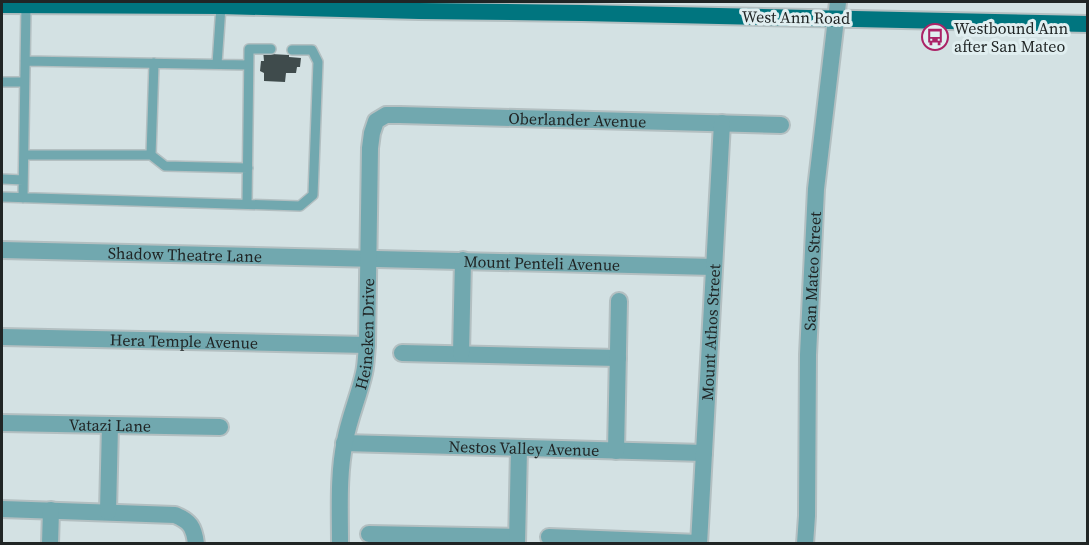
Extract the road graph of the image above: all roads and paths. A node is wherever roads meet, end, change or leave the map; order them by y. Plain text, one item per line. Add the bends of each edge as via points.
1 (390, 2) edge
2 (2, 4) edge
3 (222, 4) edge
4 (26, 5) junction
5 (837, 10) edge
6 (419, 12) junction
7 (1088, 24) edge
8 (271, 49) dead end
9 (292, 50) dead end
10 (25, 61) junction
11 (154, 63) junction
12 (217, 64) junction
13 (248, 64) junction
14 (2, 82) edge
15 (24, 82) junction
16 (376, 121) joint
17 (722, 123) junction
18 (781, 125) dead end
19 (24, 155) junction
20 (151, 155) junction
21 (248, 168) junction
22 (2, 179) edge
23 (23, 180) junction
24 (2, 197) edge
25 (23, 198) junction
26 (247, 204) junction
27 (2, 250) edge
28 (368, 259) junction
29 (463, 260) junction
30 (714, 267) junction
31 (619, 301) dead end
32 (2, 337) edge
33 (367, 345) junction
34 (402, 353) dead end
35 (461, 354) junction
36 (618, 358) junction
37 (2, 423) edge
38 (110, 425) junction
39 (220, 427) dead end
40 (344, 443) junction
41 (519, 448) junction
42 (616, 451) junction
43 (704, 453) junction
44 (2, 509) edge
45 (51, 510) junction
46 (108, 512) junction
47 (369, 534) dead end
48 (549, 537) dead end
49 (429, 539) edge
50 (517, 540) edge
51 (605, 541) edge
52 (50, 543) edge
53 (196, 543) edge
54 (340, 543) edge
55 (699, 543) edge
56 (805, 543) edge

1 - 6 main road
2 - 4 main road, West Ann Road
3 - 4 main road, West Ann Road
3 - 6 main road, West Ann Road
3 - 12 lane
4 - 10 lane
5 - 6 main road, West Ann Road
5 - 7 main road, West Ann Road
5 - 56 street, San Mateo Street via 816,189
8 - 13 lane via 249,48
9 - 26 lane via 312,50 318,62 313,195 300,206
10 - 11 lane
10 - 15 lane
11 - 12 lane
11 - 20 lane
12 - 13 lane
13 - 21 lane
14 - 15 lane
15 - 19 lane
16 - 17 street, Oberlander Avenue via 400,115
16 - 28 street, Heineken Drive via 370,148
17 - 18 street, Oberlander Avenue
17 - 30 street, Mount Athos Street
19 - 20 lane
19 - 23 lane
20 - 21 lane via 165,166
21 - 26 lane
22 - 23 lane
23 - 25 lane
24 - 25 lane
25 - 26 lane
27 - 28 street, Shadow Theatre Lane
28 - 29 street, Mount Penteli Avenue
28 - 33 street, Heineken Drive
29 - 30 street, Mount Penteli Avenue
29 - 35 street
30 - 43 street, Mount Athos Street
31 - 36 street
32 - 33 street, Hera Temple Avenue
33 - 40 street, Heineken Drive via 365,370
34 - 35 street
35 - 36 street
36 - 42 street
37 - 38 street, Vatazi Lane
38 - 39 street, Vatazi Lane
38 - 46 street
40 - 41 street, Nestos Valley Avenue
40 - 54 street, Heineken Drive
41 - 42 street, Nestos Valley Avenue
41 - 50 street
42 - 43 street, Nestos Valley Avenue
43 - 55 street, Mount Athos Street
44 - 45 street
45 - 46 street
45 - 52 street
46 - 53 street via 175,515 192,525
47 - 49 street
48 - 51 street
49 - 50 street
51 - 55 street

